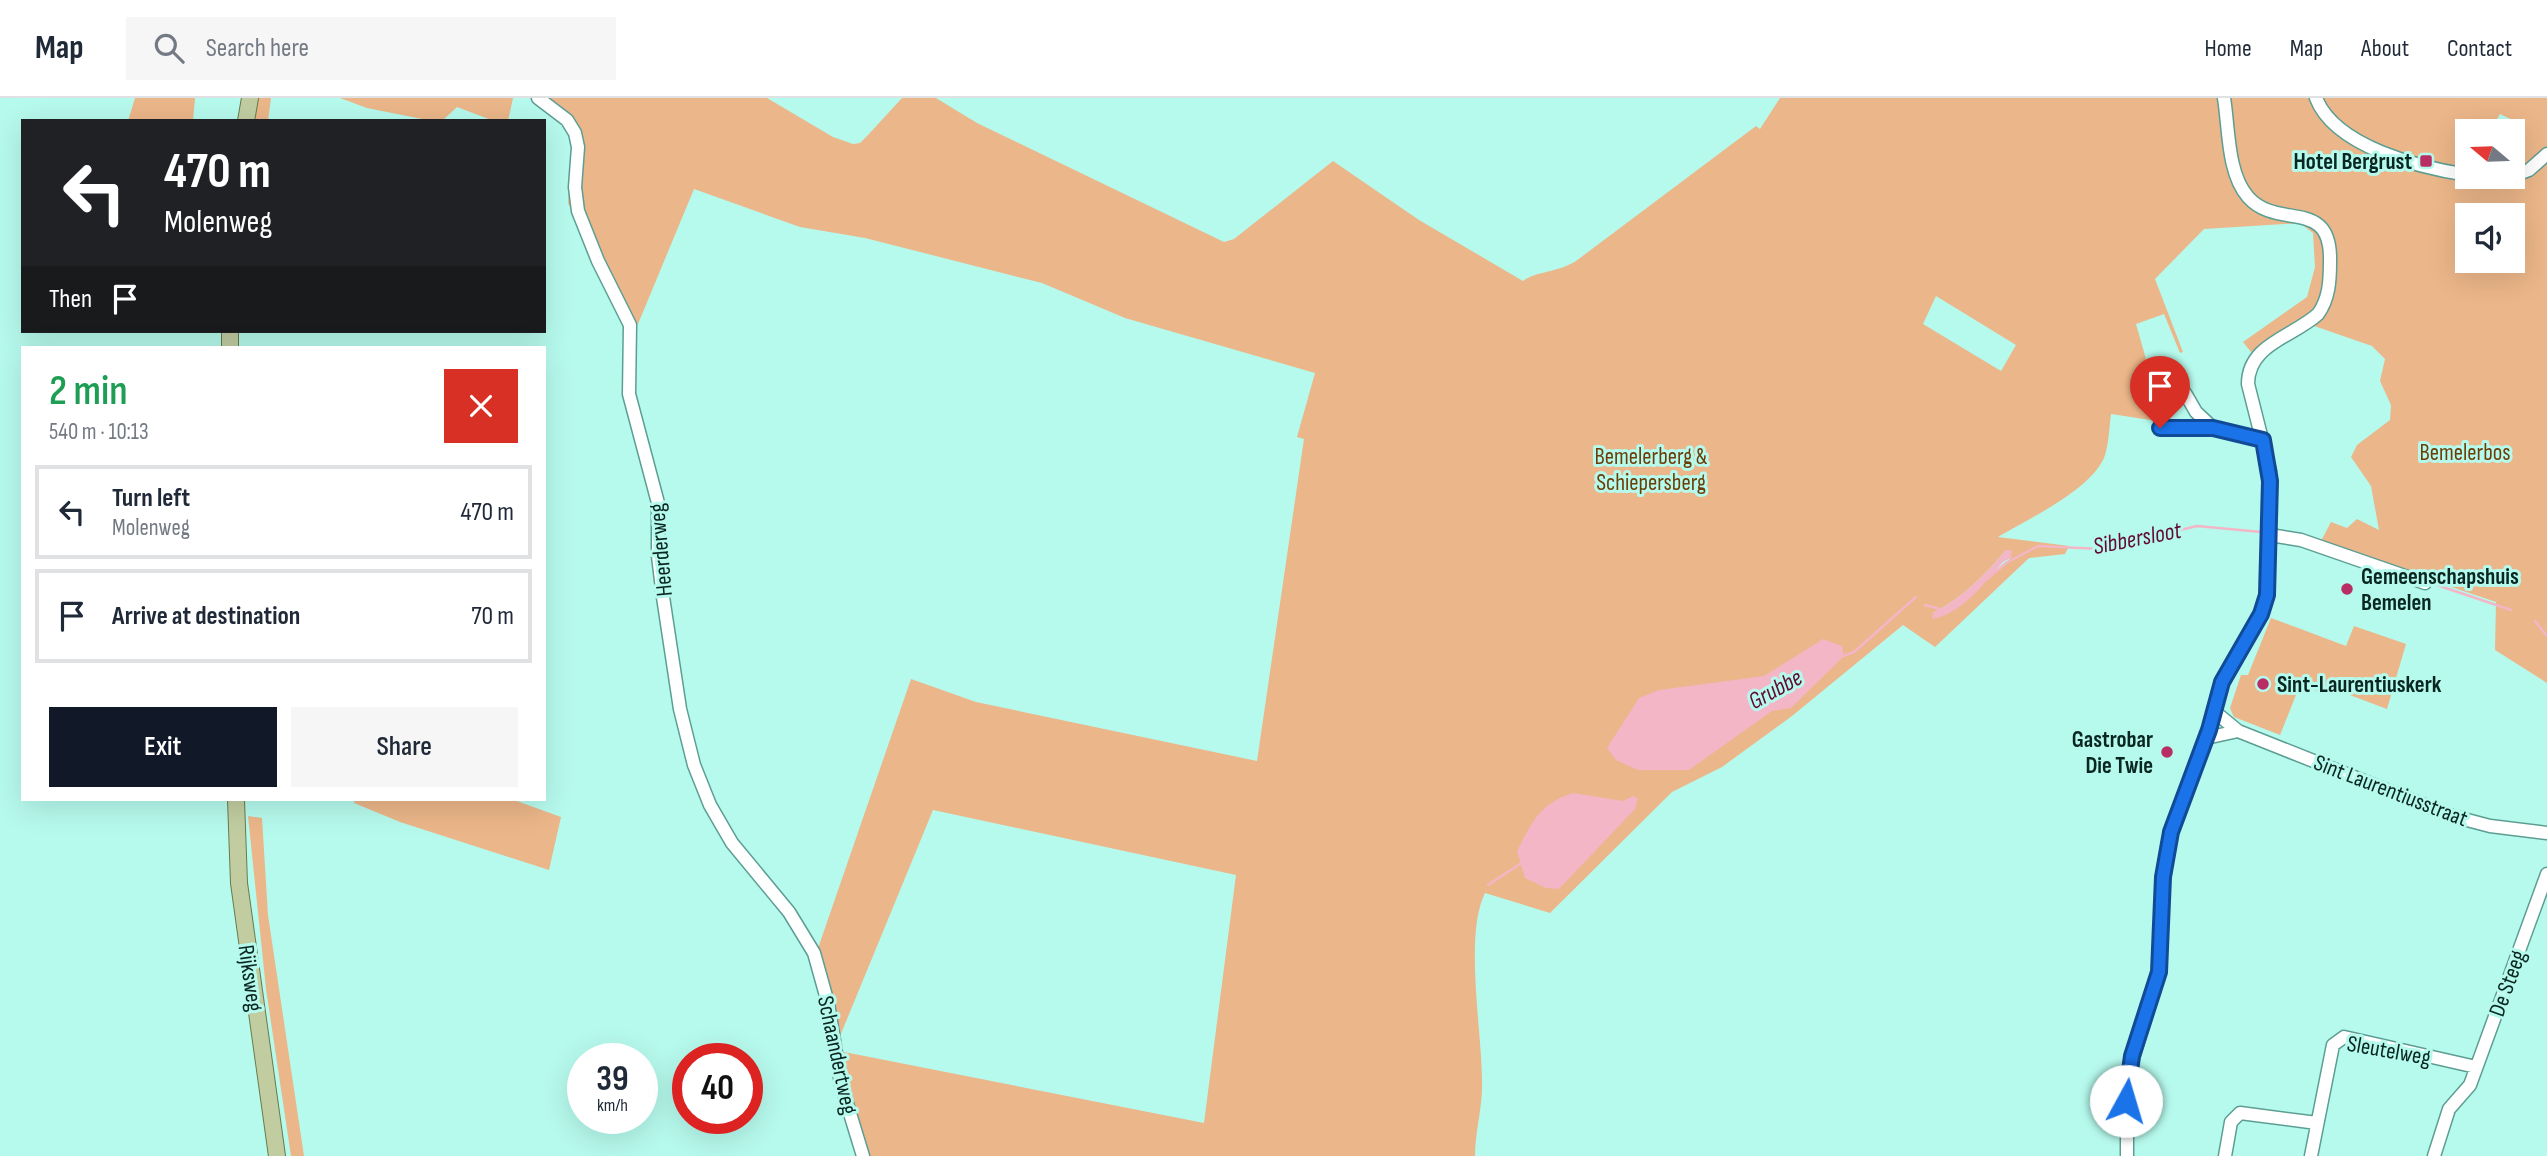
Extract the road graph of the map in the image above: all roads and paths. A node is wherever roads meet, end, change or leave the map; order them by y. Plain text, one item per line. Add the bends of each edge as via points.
1 (250, 98) edge
2 (538, 98) edge
3 (2224, 98) edge
4 (2316, 98) edge
5 (246, 119) edge
6 (2547, 154) edge
7 (2525, 171) edge
8 (2455, 172) edge
9 (2185, 393) dead end
10 (2160, 428) dead end
11 (2213, 428) junction
12 (2263, 440) junction
13 (2270, 535) junction
14 (2425, 583) dead end
15 (2215, 712) junction
16 (2238, 731) junction
17 (2206, 738) junction
18 (236, 801) edge
19 (2547, 833) edge
20 (2547, 874) edge
21 (814, 953) joint
22 (2476, 1067) junction
23 (2317, 1123) junction
24 (277, 1156) edge
25 (863, 1156) edge
26 (2127, 1156) edge
27 (2225, 1156) edge
28 (2311, 1156) edge
29 (2434, 1156) edge

1 - 5 main road
2 - 21 street, Heerderweg via 567,120 575,133 578,211 601,269 629,321 629,394 658,503 658,556 665,608 680,709 694,765 732,843 789,912
3 - 12 street via 2235,168 2245,192 2266,210 2318,223 2330,251 2324,305 2314,318 2261,351 2249,373
4 - 8 street via 2332,122 2351,137 2412,163
6 - 7 street
9 - 11 street
10 - 11 street
11 - 12 street
12 - 13 street via 2270,471
13 - 14 street via 2301,540
13 - 15 street via 2264,604 2222,682
15 - 16 street, Sint Laurentiusstraat
15 - 17 street
16 - 17 street
16 - 19 street, Sint Laurentiusstraat via 2452,816
17 - 26 street via 2166,850 2159,972 2127,1078
18 - 24 main road, Rijksweg via 239,883
20 - 22 street, De Steeg
21 - 25 street, Schaandertweg via 828,1003 841,1084
22 - 23 street, Sleutelweg via 2338,1039
22 - 29 street, De Steeg via 2467,1091 2449,1109
23 - 27 street via 2240,1113 2231,1122
23 - 28 street, Sleutelweg

